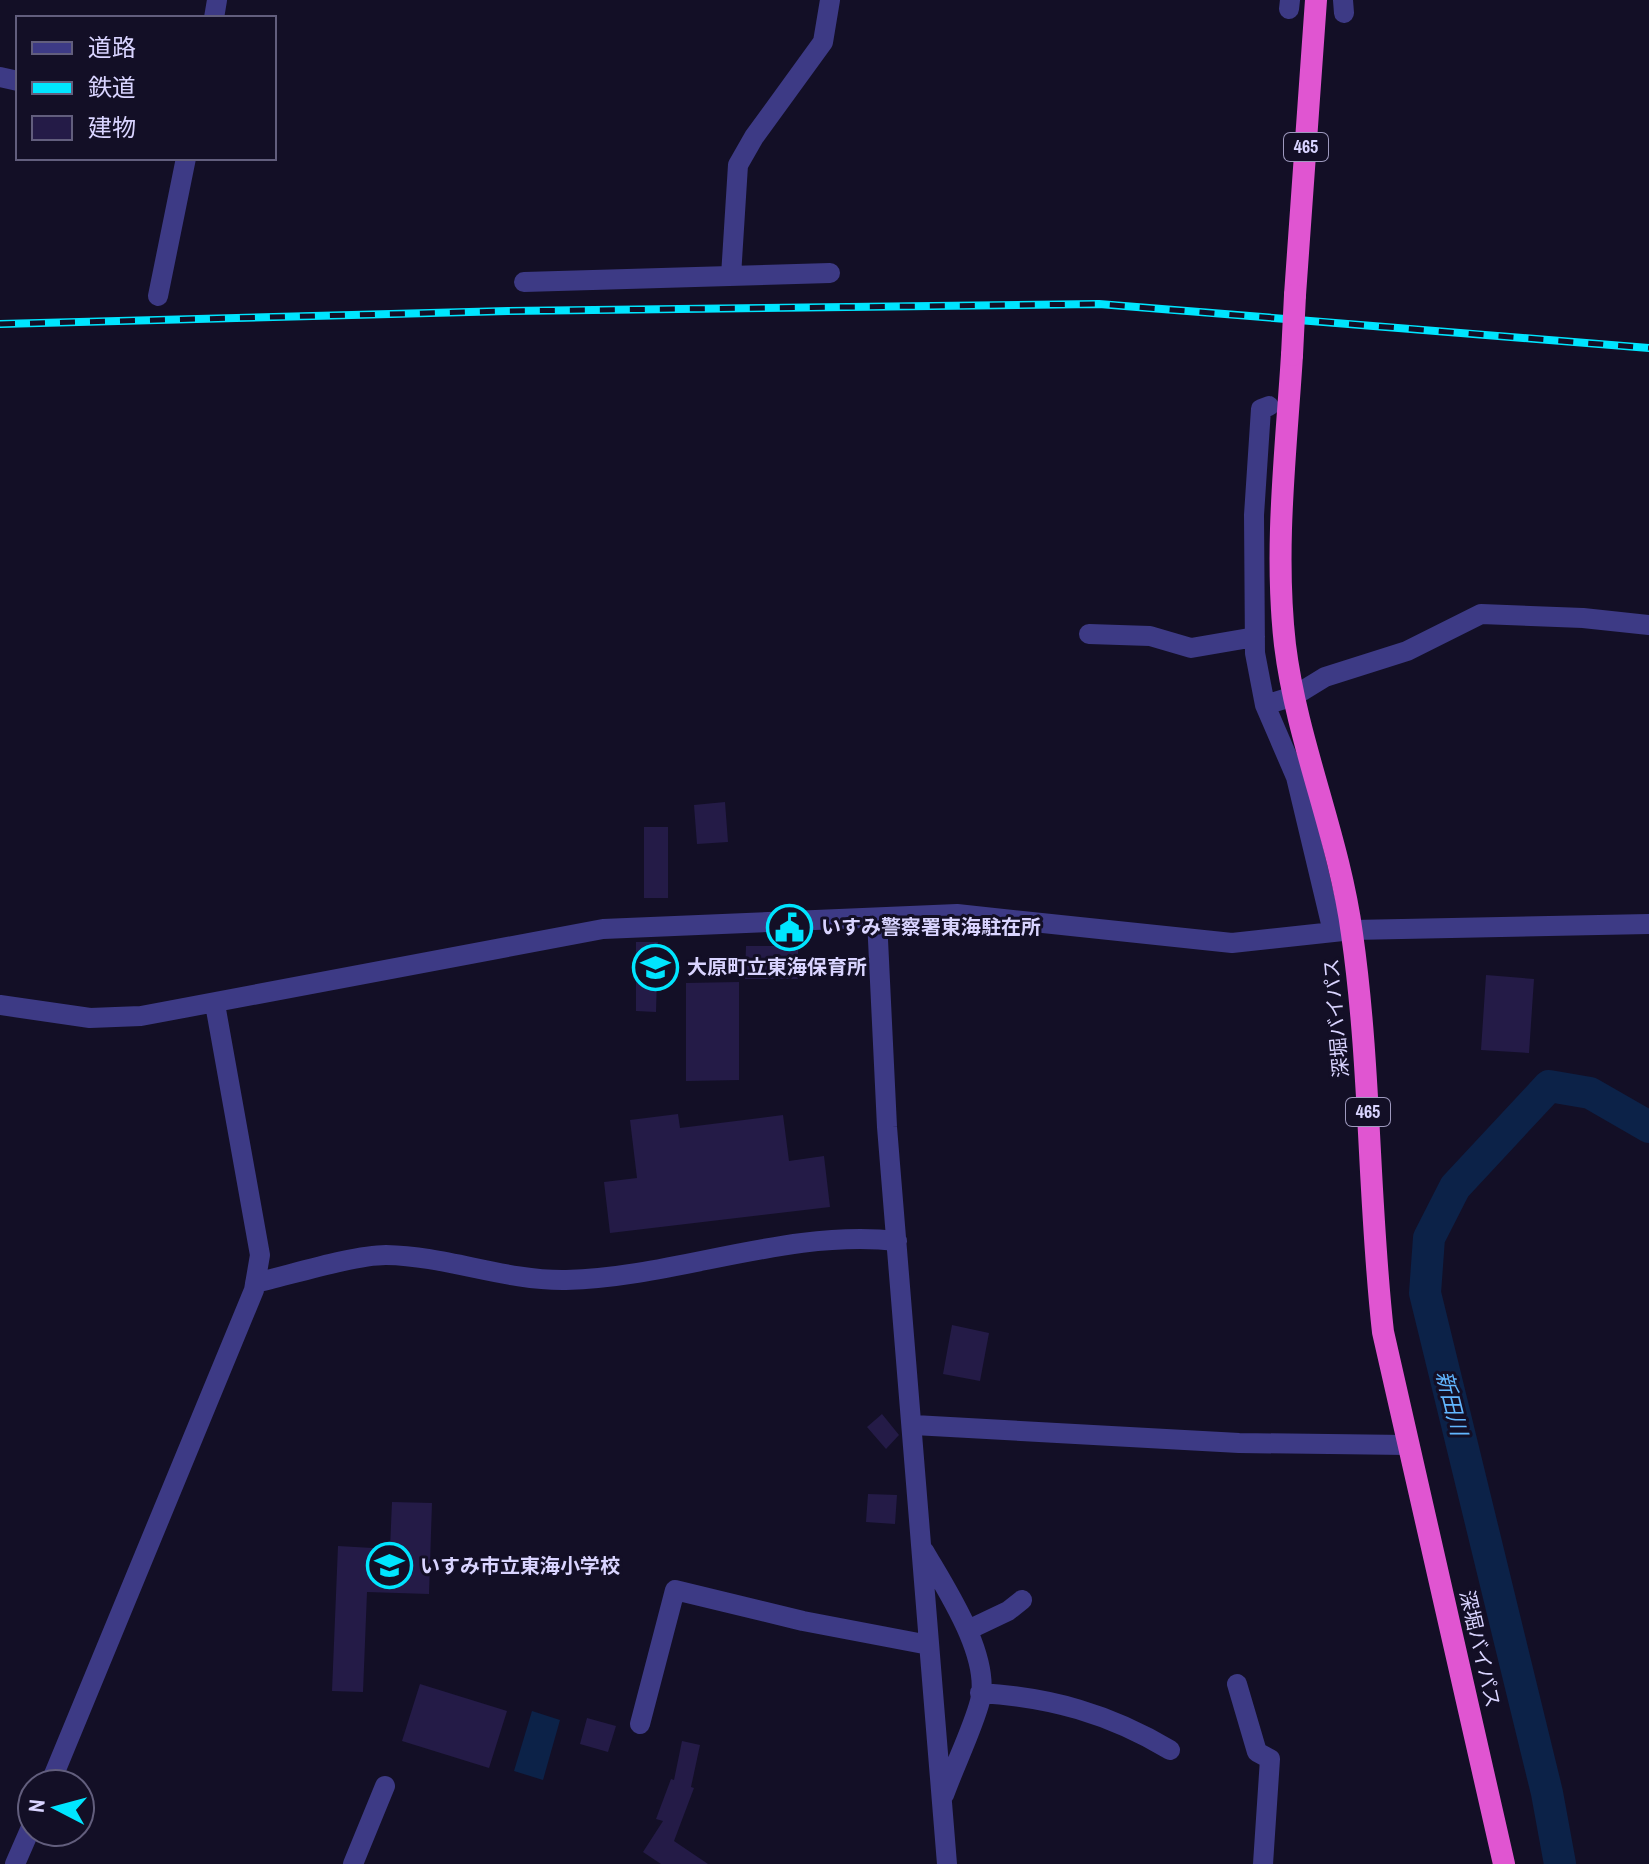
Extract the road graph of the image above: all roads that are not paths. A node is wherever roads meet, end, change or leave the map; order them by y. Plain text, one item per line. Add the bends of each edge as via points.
1 (830, 0) edge
2 (1316, 0) edge
3 (186, 160) edge
4 (830, 273) dead end
5 (731, 276) junction
6 (524, 282) dead end
7 (158, 296) dead end
8 (1269, 406) dead end
9 (1649, 625) edge
10 (1089, 634) dead end
11 (1255, 637) junction
12 (1294, 696) junction
13 (1265, 705) junction
14 (877, 919) junction
15 (1649, 924) edge
16 (1343, 931) junction
17 (215, 1004) junction
18 (0, 1005) edge
19 (897, 1241) junction
20 (255, 1283) junction
21 (914, 1425) junction
22 (1407, 1445) junction
23 (922, 1548) junction
24 (1022, 1600) dead end
25 (968, 1630) junction
26 (929, 1645) junction
27 (1237, 1684) dead end
28 (980, 1693) junction
29 (640, 1724) dead end
30 (1170, 1750) dead end
31 (57, 1768) edge
32 (385, 1786) dead end
33 (942, 1803) junction
34 (353, 1864) edge
35 (947, 1864) edge
36 (1263, 1864) edge
37 (1504, 1864) edge

1 - 5 street via 823,42 738,165
2 - 12 highway, 深堀バイパス / 465, bridge via 1279,577
3 - 7 street
4 - 5 street
5 - 6 street
8 - 11 street via 1261,409 1254,515
9 - 12 street via 1481,614 1407,651 1325,677
10 - 11 street via 1150,636 1191,648
11 - 13 street
12 - 13 street
12 - 16 highway, 深堀バイパス / 465 via 1342,871
13 - 16 street via 1296,777
14 - 16 street via 970,915 1232,943
14 - 17 street via 603,929
14 - 19 street
15 - 16 street
16 - 22 highway, 深堀バイパス / 465 via 1364,1018 1375,1263 1383,1332
17 - 18 street via 90,1018
17 - 20 street via 260,1255
19 - 20 street via 863,1237 797,1243 564,1280 382,1255
19 - 21 street
20 - 31 street
21 - 22 street via 1239,1443
21 - 23 street
22 - 37 highway, 深堀バイパス / 465
23 - 25 street
23 - 26 street
24 - 25 street
25 - 28 street
26 - 29 street via 675,1590
26 - 33 street
27 - 36 street via 1257,1752 1270,1759
28 - 30 street via 1028,1695 1099,1713
28 - 33 street
32 - 34 street
33 - 35 street

